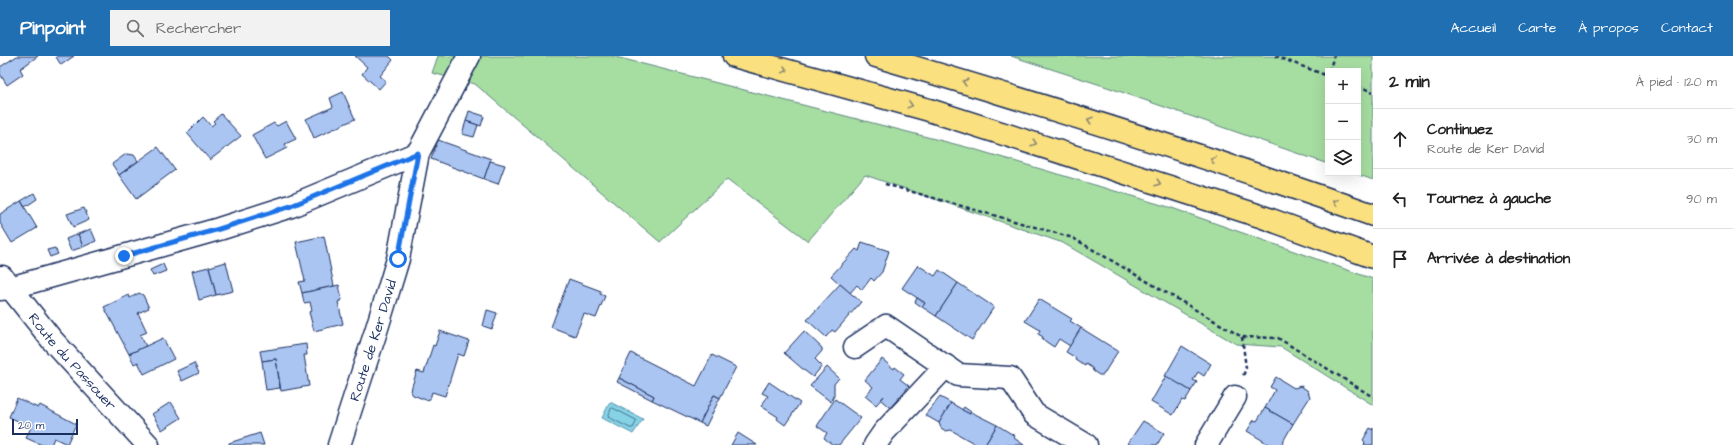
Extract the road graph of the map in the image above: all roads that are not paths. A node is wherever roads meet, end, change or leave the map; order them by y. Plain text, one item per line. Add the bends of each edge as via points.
1 (469, 56) edge
2 (734, 56) edge
3 (876, 56) edge
4 (418, 153) junction
5 (1373, 215) edge
6 (1373, 257) edge
7 (3, 284) edge
8 (855, 347) dead end
9 (946, 366) junction
10 (1235, 397) road end
11 (129, 437) edge
12 (148, 445) edge
13 (339, 445) edge
14 (875, 445) edge
15 (1086, 445) edge
16 (1206, 445) edge

1 - 4 street, Route de Ker David
2 -> 6 highway via 929,110 1252,214
5 -> 3 highway via 1015,96
4 - 7 street via 291,206 219,229
4 - 13 street, Route de Ker David via 398,259
7 - 11 street, Route du Passouer via 52,340
8 - 9 street via 886,326
9 - 14 street
9 - 15 street via 958,376 1010,378 1034,414
10 - 16 street
11 - 12 street, Route du Passouer

